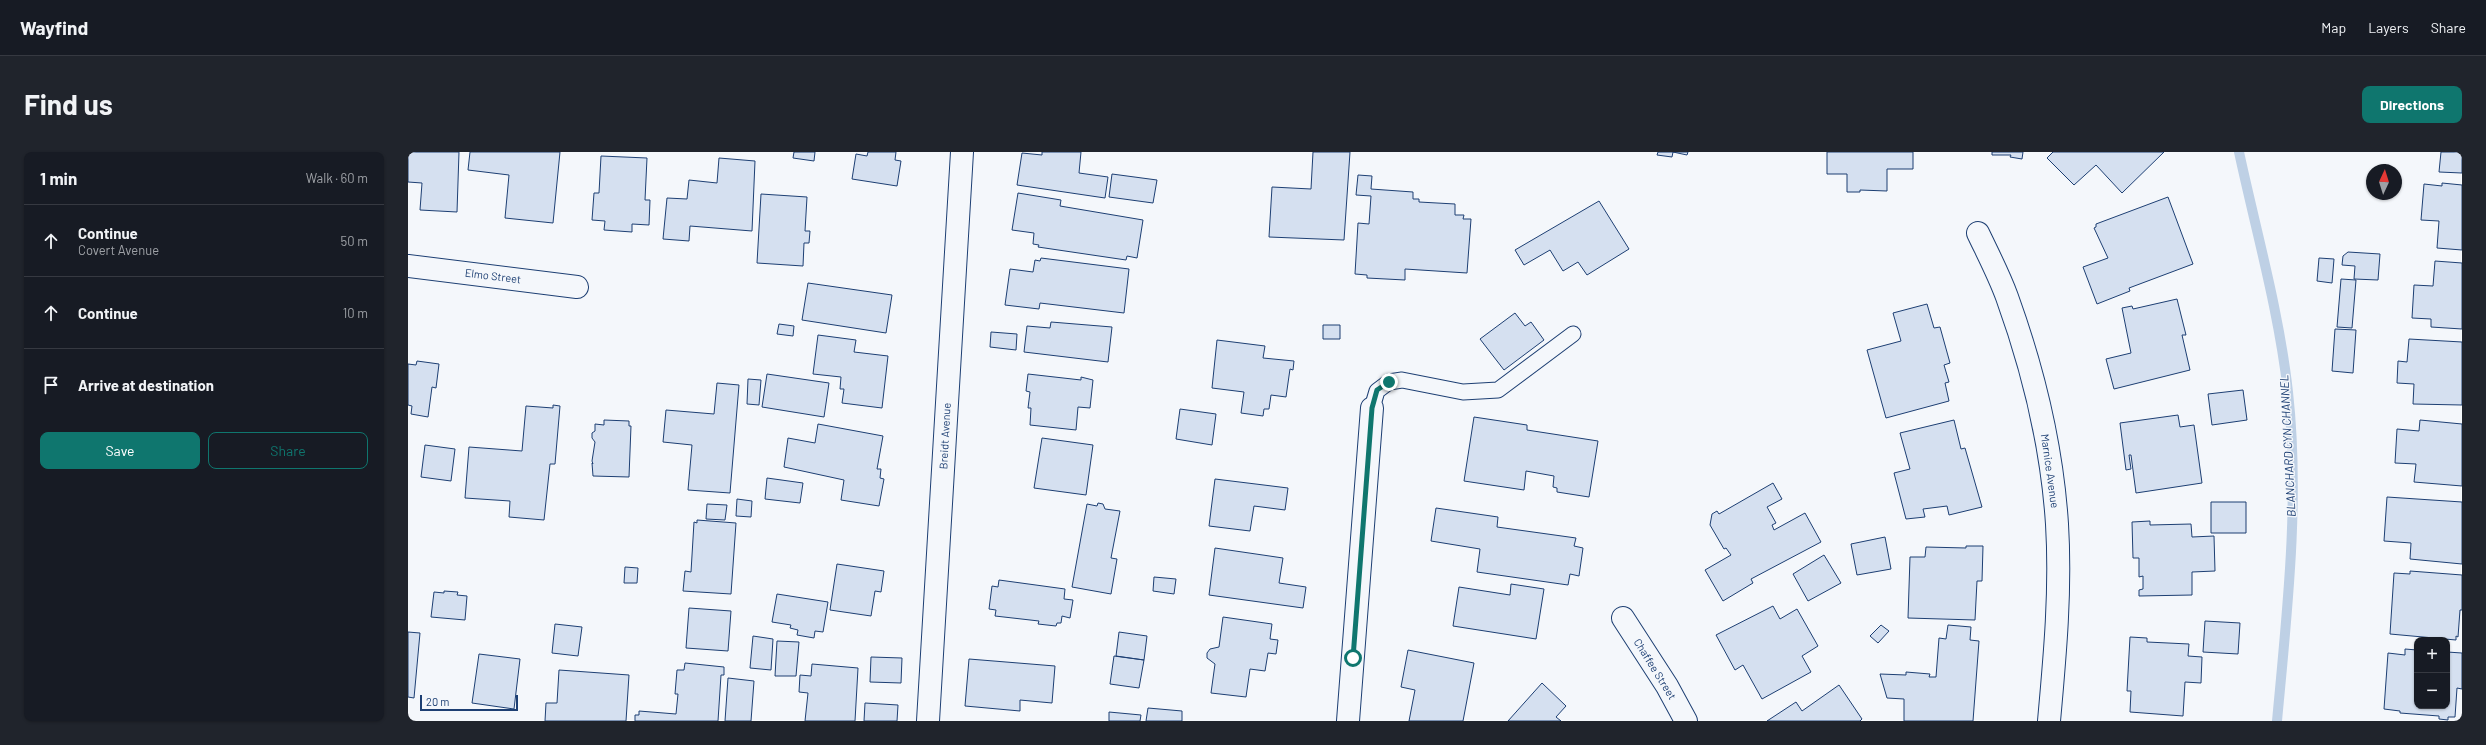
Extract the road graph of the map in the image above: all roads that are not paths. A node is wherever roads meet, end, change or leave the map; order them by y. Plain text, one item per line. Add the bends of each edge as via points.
1 (962, 152) edge
2 (1978, 233) dead end
3 (408, 266) edge
4 (577, 287) dead end
5 (1573, 334) dead end
6 (1372, 408) joint
7 (1623, 618) dead end
8 (928, 721) edge
9 (1348, 721) edge
10 (1686, 721) edge
11 (2049, 721) edge

1 - 8 street, Breidt Avenue
2 - 11 street, Marnice Avenue via 2007,296 2044,424 2053,480 2058,570
3 - 4 street, Elmo Street
5 - 6 lane via 1498,390 1463,392 1402,380 1389,382 1377,390
6 - 9 street
7 - 10 street, Chaffee Street via 1667,686

